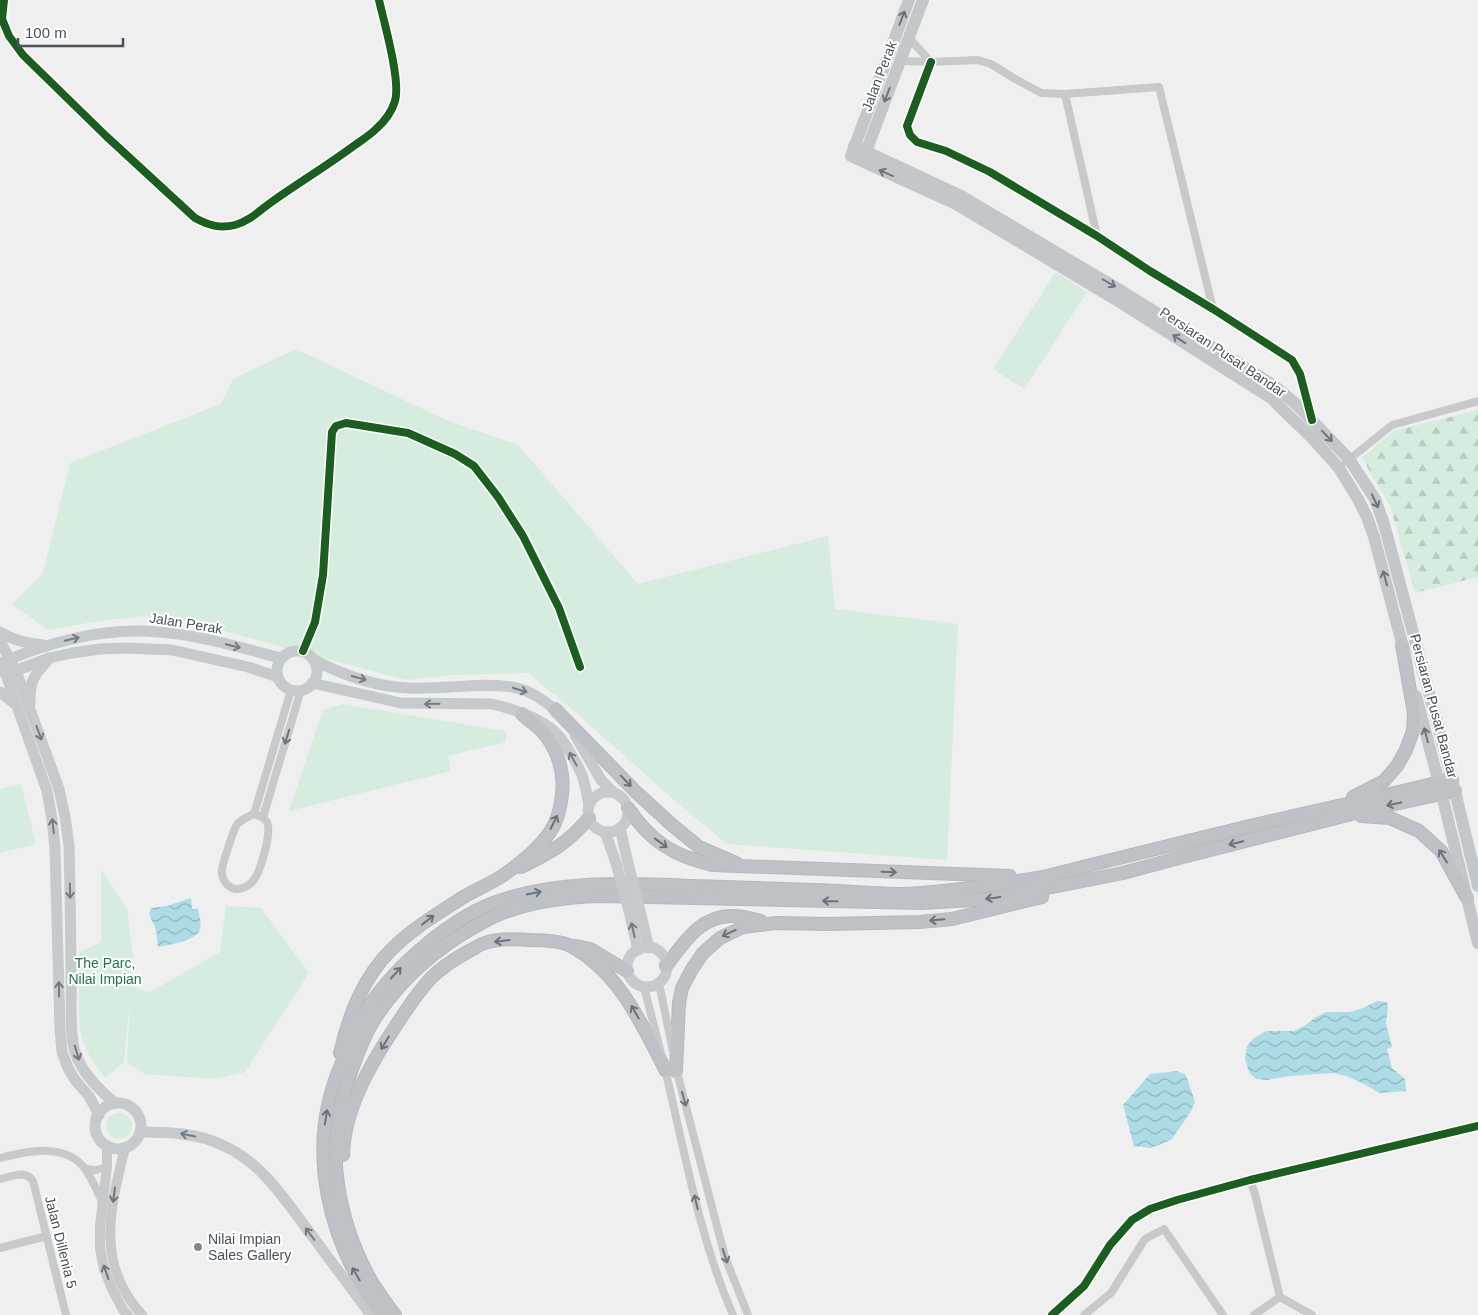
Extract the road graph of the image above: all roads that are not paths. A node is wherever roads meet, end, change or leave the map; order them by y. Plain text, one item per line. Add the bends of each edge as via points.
1 (4, 0) edge
2 (379, 0) edge
3 (909, 0) edge
4 (923, 0) edge
5 (911, 34) junction
6 (894, 40) junction
7 (900, 61) junction
8 (931, 62) junction
9 (1064, 94) junction
10 (858, 154) junction
11 (1097, 236) junction
12 (1213, 309) junction
13 (1478, 401) edge
14 (1312, 420) junction
15 (1350, 460) junction
16 (1339, 468) junction
17 (0, 632) edge
18 (0, 641) edge
19 (45, 645) junction
20 (1402, 645) junction
21 (303, 651) junction
22 (50, 658) junction
23 (281, 658) junction
24 (314, 660) junction
25 (3, 662) edge
26 (580, 667) dead end
27 (7, 674) edge
28 (278, 677) junction
29 (312, 683) junction
30 (296, 690) junction
31 (0, 692) edge
32 (16, 705) junction
33 (554, 709) junction
34 (30, 710) junction
35 (522, 714) junction
36 (1453, 785) junction
37 (1440, 788) junction
38 (613, 792) junction
39 (589, 805) junction
40 (628, 808) junction
41 (1336, 812) junction
42 (254, 814) junction
43 (263, 817) junction
44 (589, 818) junction
45 (620, 828) junction
46 (605, 832) junction
47 (622, 863) junction
48 (744, 866) junction
49 (1123, 873) junction
50 (501, 877) junction
51 (1042, 877) junction
52 (1478, 886) edge
53 (1467, 898) junction
54 (776, 923) junction
55 (1478, 943) edge
56 (569, 945) junction
57 (643, 949) junction
58 (666, 966) junction
59 (627, 971) junction
60 (659, 983) junction
61 (644, 987) junction
62 (671, 1071) junction
63 (336, 1077) junction
64 (115, 1103) junction
65 (99, 1115) junction
66 (1478, 1126) edge
67 (140, 1132) junction
68 (107, 1146) junction
69 (125, 1148) junction
70 (0, 1158) edge
71 (107, 1167) junction
72 (86, 1169) junction
73 (0, 1179) edge
74 (1250, 1180) junction
75 (338, 1183) junction
76 (102, 1200) junction
77 (47, 1236) junction
78 (0, 1248) edge
79 (1280, 1297) junction
80 (66, 1315) edge
81 (128, 1315) edge
82 (142, 1315) edge
83 (371, 1315) edge
84 (381, 1315) edge
85 (395, 1315) edge
86 (733, 1315) edge
87 (748, 1315) edge
88 (1052, 1315) edge
89 (1084, 1315) edge
90 (1223, 1315) edge
91 (1254, 1315) edge
92 (1312, 1315) edge

1 - 2 street via 2,19 22,55 189,213 208,225 220,227 238,224 256,215 377,128 389,113 396,100 396,79
6 -> 3 main road, Jalan Perak
4 - 5 main road, Jalan Perak
5 - 6 main road via 899,41
5 - 7 main road, Jalan Perak
5 - 8 street
6 - 10 main road, Jalan Perak
7 - 8 street
7 -> 10 main road, Jalan Perak
8 - 9 street via 978,60 1041,93
8 - 11 street via 907,126 916,142 946,151 990,172
9 - 11 street
9 - 12 street via 1159,86
10 -> 14 main road, Persiaran Pusat Bandar via 961,196 1273,385
16 -> 10 main road, Persiaran Pusat Bandar via 1271,398 956,204
11 - 12 street
12 - 14 street via 1292,360 1300,374
13 - 15 street via 1392,425
14 -> 15 main road, Persiaran Pusat Bandar
15 - 16 street
15 -> 36 main road, Persiaran Pusat Bandar via 1375,499 1384,524
20 -> 16 main road, Persiaran Pusat Bandar via 1367,517
17 - 19 main road via 24,643
18 - 25 main road
19 -> 23 main road, Jalan Perak via 96,634 159,632 204,639
19 - 25 main road, Jalan Perak
37 -> 20 main road, Persiaran Pusat Bandar
20 - 41 highway via 1414,713 1413,731 1406,750 1384,781
21 - 23 main road via 291,651
21 - 24 main road
21 - 26 street via 315,622 323,575 332,432 336,426 346,423 408,433 474,466 523,536 559,608
22 - 27 main road
22 - 28 main road via 100,648 172,650
22 - 34 main road via 34,676 30,687
23 - 28 main road
24 - 29 main road via 317,672
24 -> 33 main road via 337,672 407,688 514,687
25 - 27 main road
27 - 32 main road
27 - 34 main road
28 - 30 main road via 283,685
29 - 30 main road
35 -> 29 main road via 492,704 401,703
30 - 42 street
30 -> 43 street
31 - 32 main road
65 -> 32 main road via 75,1080 62,1052 56,848 46,791
33 - 38 main road via 579,740 601,780
33 -> 48 highway via 672,825 699,846
34 -> 64 main road via 59,789 68,833 75,1052 90,1078
39 -> 35 main road via 582,774 558,735
50 -> 35 highway via 544,840 555,824 564,785 561,764 553,748 542,731
36 - 37 highway
36 - 52 main road, Persiaran Pusat Bandar
37 - 41 highway
37 - 53 main road, Persiaran Pusat Bandar
38 - 39 main road via 601,792
38 - 40 main road via 623,798
39 - 44 main road
40 - 45 main road via 627,819
40 -> 48 highway via 639,824 671,851 712,865
41 -> 49 highway
41 - 51 highway
53 -> 41 highway via 1441,851 1419,831 1390,818
42 - 43 street
42 - 43 street via 236,825 222,871 227,885 233,889 252,883 259,869 269,828
44 - 46 main road via 595,827
44 - 50 highway via 563,845
45 - 46 main road
45 - 47 main road
46 - 47 main road
47 - 57 main road, bridge
48 -> 51 highway
49 -> 54 highway via 952,919
49 -> 75 highway via 990,898 931,903 600,896 554,899 499,914 456,937 430,957 391,997 374,1021 346,1084 338,1116
63 -> 50 highway via 345,1030 361,990 378,965 392,949 434,915
63 -> 51 highway via 362,1018 393,975 442,933 474,912 495,903 541,891 593,884 900,894
53 - 55 main road, Persiaran Pusat Bandar
54 - 58 highway via 734,916 713,919 693,932
54 -> 62 highway via 743,927 720,938 703,953 682,988
56 - 59 highway via 590,949
62 -> 56 highway via 607,973
56 -> 75 highway via 522,939 485,943 454,959 432,978 392,1030 358,1092 343,1144 343,1169
57 - 58 main road via 656,950
57 - 59 main road via 629,959
58 - 60 main road
59 - 61 main road via 633,982
60 - 61 main road
60 - 62 street
61 - 62 street
86 -> 62 street via 700,1220
62 -> 87 street via 725,1257
84 -> 63 highway via 348,1261 337,1230 323,1167 325,1122
64 - 65 main road via 108,1105
64 - 67 main road via 127,1105 137,1113
65 - 68 main road via 96,1128 101,1141
66 - 74 street
67 - 69 main road via 135,1142
83 -> 67 main road via 275,1186 255,1165 225,1145 212,1141 178,1133
68 - 69 main road
68 - 71 street
69 -> 82 street via 115,1186 110,1240 120,1284
70 - 72 street via 44,1150 68,1155
71 - 72 street
71 - 76 street
72 - 76 street
73 - 77 street, Jalan Dillenia 5 via 27,1175 33,1181
74 - 79 street
74 - 88 street via 1176,1200 1150,1209 1132,1220 1110,1245 1084,1286
75 - 85 highway via 356,1248 374,1285
81 -> 76 street via 104,1269 100,1248
77 - 78 street
77 - 80 street, Jalan Dillenia 5
79 - 91 street
79 - 92 street
89 - 90 street via 1111,1293 1145,1239 1164,1228

